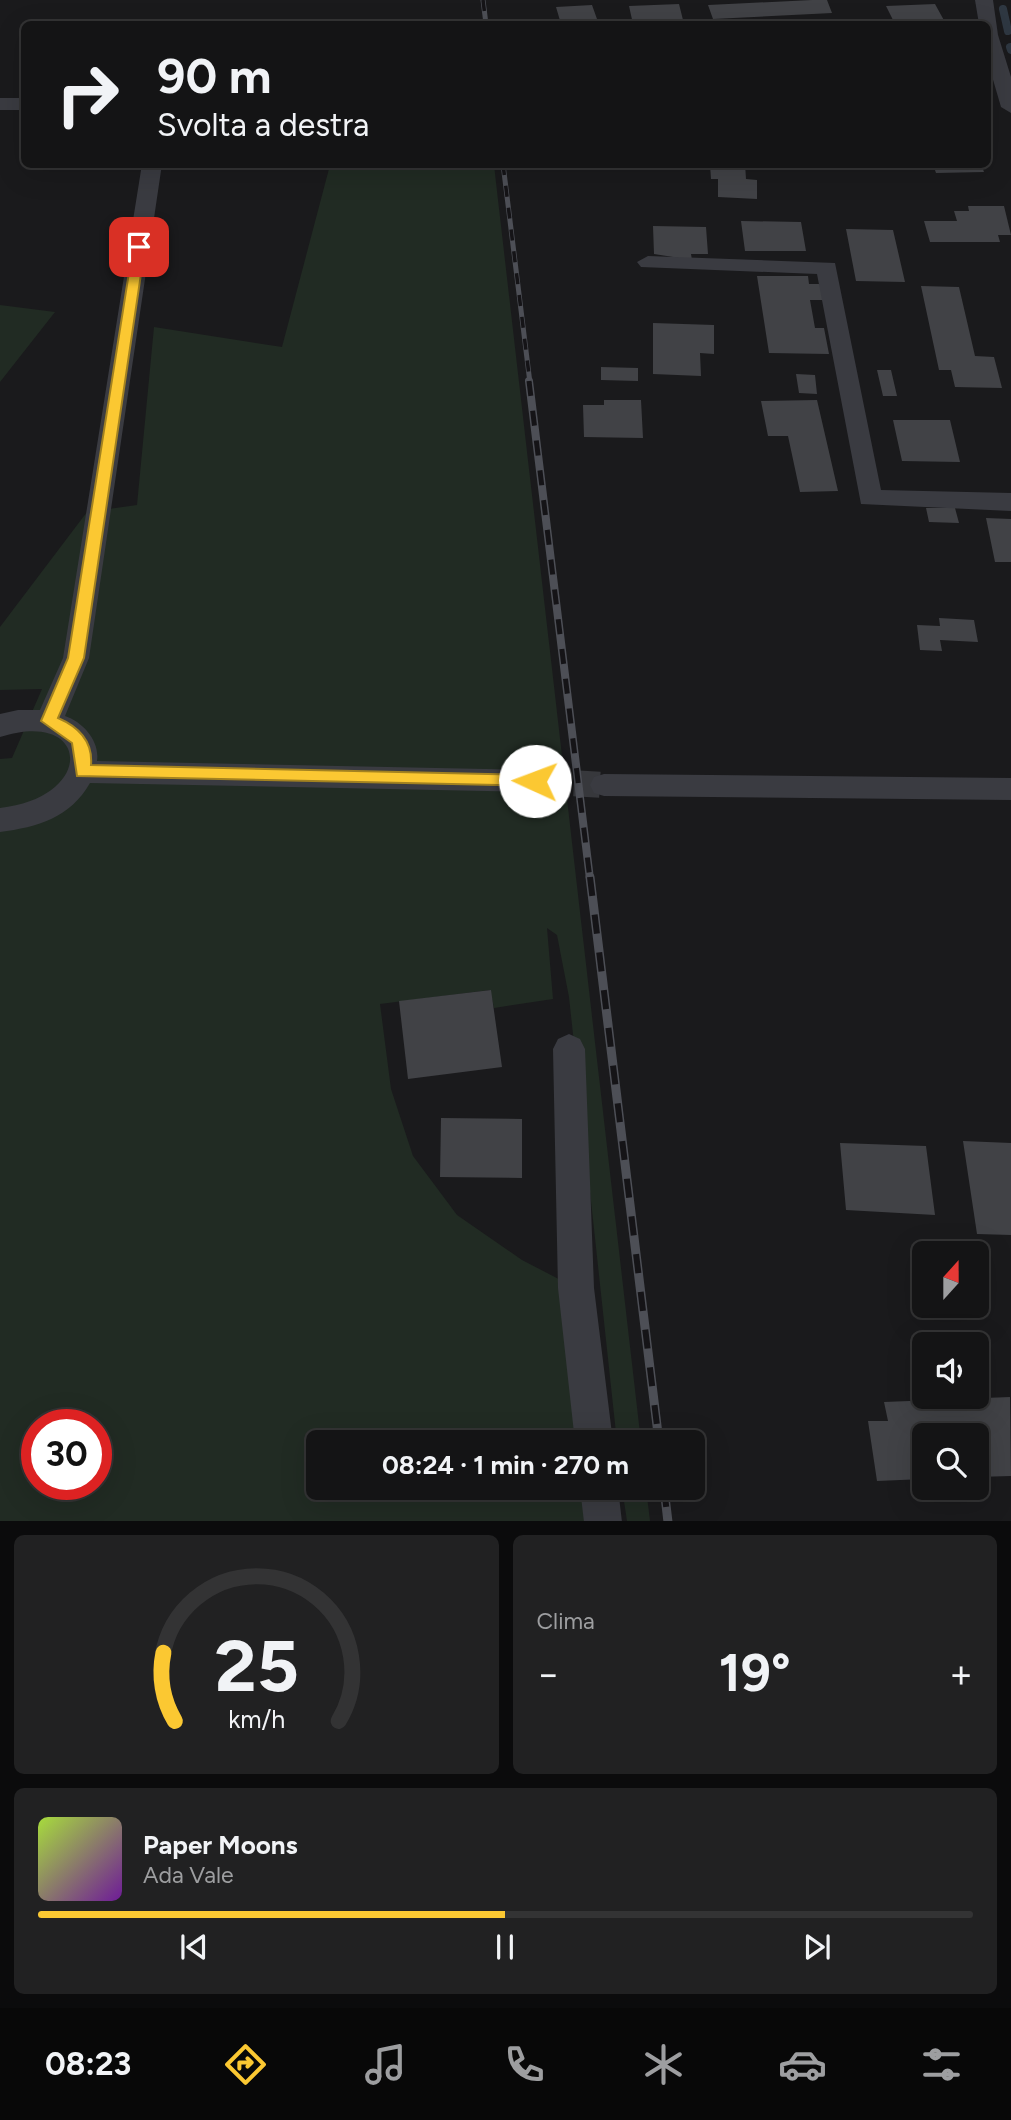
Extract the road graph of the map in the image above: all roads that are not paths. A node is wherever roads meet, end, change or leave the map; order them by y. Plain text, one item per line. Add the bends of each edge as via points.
1 (984, 0) edge
2 (987, 21) edge
3 (991, 42) edge
4 (0, 104) edge
5 (21, 104) edge
6 (1011, 107) edge
7 (151, 168) edge
8 (648, 262) dead end
9 (1011, 502) edge
10 (49, 721) junction
11 (0, 726) edge
12 (83, 772) junction
13 (528, 781) tunnel mouth
14 (604, 785) tunnel mouth
15 (1011, 789) edge
16 (0, 820) edge
17 (569, 1049) dead end
18 (593, 1430) edge
19 (600, 1500) edge
20 (603, 1521) edge

1 - 2 street
3 - 6 street
4 - 5 street
7 - 10 street via 76,658
8 - 9 street via 827,268 870,498
10 - 11 street via 28,719
10 - 12 street via 78,740 84,755
12 - 13 street
12 - 16 street via 75,789 60,803 40,814
14 - 15 street
17 - 18 street via 576,1288
19 - 20 street

